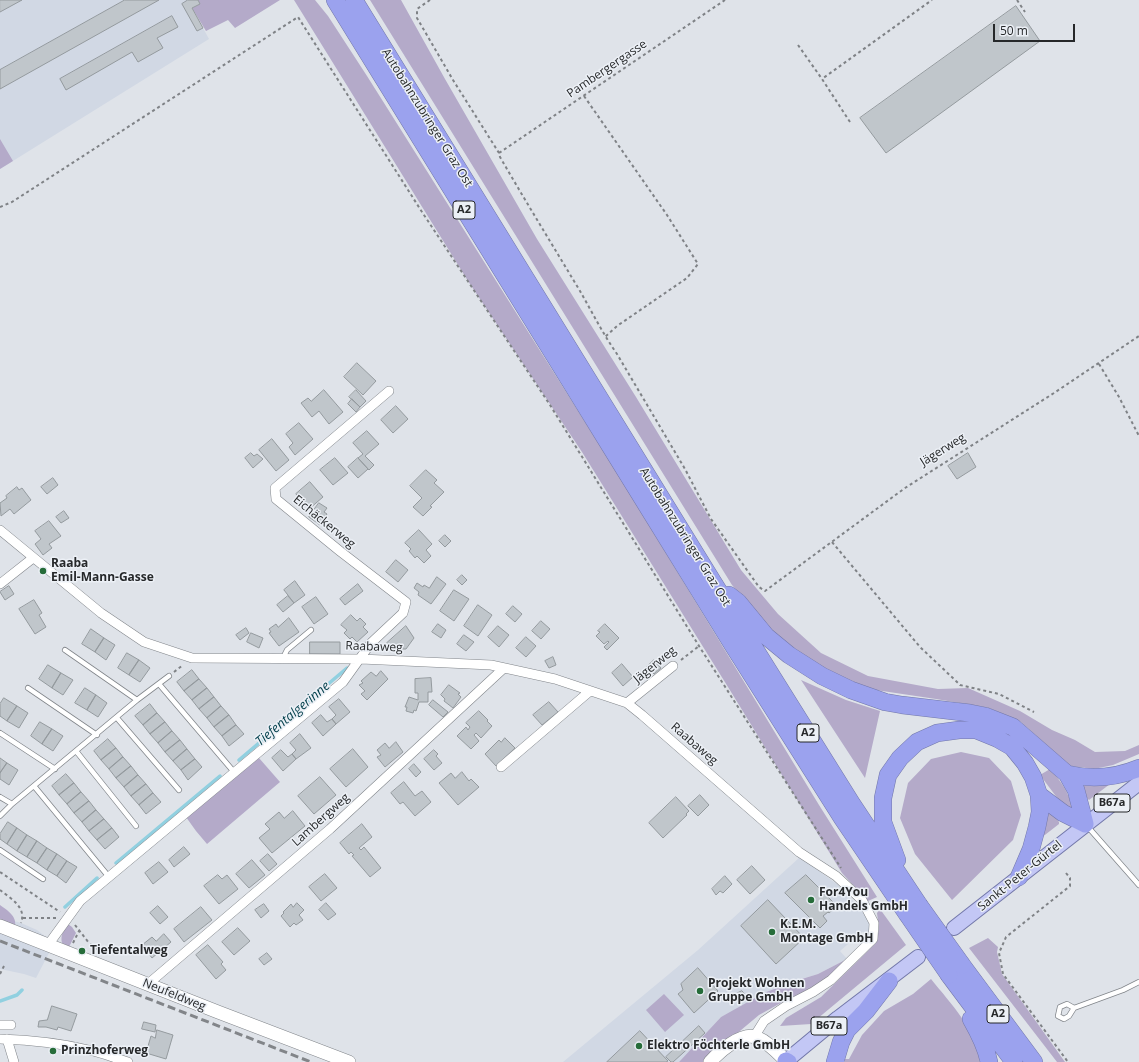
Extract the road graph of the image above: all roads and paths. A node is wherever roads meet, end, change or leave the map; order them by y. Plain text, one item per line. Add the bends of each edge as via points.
1 (335, 0) edge
2 (354, 0) edge
3 (430, 0) edge
4 (725, 0) edge
5 (932, 0) edge
6 (1017, 0) edge
7 (1025, 12) dead end
8 (798, 45) dead end
9 (822, 79) junction
10 (584, 96) junction
11 (850, 122) dead end
12 (499, 153) junction
13 (0, 207) edge
14 (1139, 336) edge
15 (605, 338) junction
16 (1099, 364) junction
17 (389, 391) dead end
18 (1139, 436) edge
19 (0, 530) edge
20 (832, 542) junction
21 (33, 558) junction
22 (713, 582) junction
23 (0, 584) edge
24 (311, 630) dead end
25 (699, 646) junction
26 (65, 650) dead end
27 (192, 658) junction
28 (283, 658) junction
29 (361, 659) junction
30 (674, 666) joint
31 (504, 668) junction
32 (169, 676) joint
33 (159, 684) junction
34 (28, 688) dead end
35 (590, 691) junction
36 (137, 700) junction
37 (627, 703) junction
38 (1034, 712) dead end
39 (117, 718) junction
40 (0, 733) edge
41 (97, 735) junction
42 (76, 751) junction
43 (501, 767) dead end
44 (1139, 768) edge
45 (55, 769) junction
46 (234, 772) junction
47 (1067, 774) junction
48 (1139, 782) edge
49 (34, 786) junction
50 (179, 790) dead end
51 (1039, 795) junction
52 (0, 797) edge
53 (12, 804) junction
54 (0, 816) edge
55 (1085, 824) junction
56 (136, 826) dead end
57 (0, 850) edge
58 (0, 872) edge
59 (1066, 873) dead end
60 (109, 877) junction
61 (1019, 877) junction
62 (43, 880) dead end
63 (840, 880) junction
64 (905, 883) junction
65 (1139, 885) edge
66 (0, 890) edge
67 (913, 909) junction
68 (40, 918) dead end
69 (68, 918) junction
70 (0, 926) edge
71 (954, 928) dead end
72 (48, 945) junction
73 (105, 956) dead end
74 (918, 957) dead end
75 (4, 966) dead end
76 (956, 970) junction
77 (0, 974) edge
78 (888, 981) junction
79 (1139, 982) edge
80 (148, 984) junction
81 (963, 994) junction
82 (1074, 1008) dead end
83 (0, 1025) edge
84 (11, 1025) dead end
85 (754, 1037) junction
86 (3, 1039) edge
87 (14, 1062) edge
88 (128, 1062) edge
89 (349, 1062) edge
90 (710, 1062) edge
91 (786, 1062) edge
92 (835, 1062) edge
93 (989, 1062) edge
94 (1014, 1062) edge
95 (1034, 1062) edge
96 (1068, 1062) edge

1 - 67 highway, Autobahnzubringer Graz Ost / A2 via 842,818
2 - 22 highway, Autobahnzubringer Graz Ost / A2
3 - 12 path via 417,9 417,18
4 - 10 path, Pambergergasse
5 - 9 path
6 - 7 path
8 - 9 path
9 - 11 path
10 - 12 path, Pambergergasse
10 - 15 path via 698,264 687,278 617,326
12 - 15 path via 595,315
13 - 25 path via 12,202 298,17 422,212 550,405
14 - 16 path, Jägerweg
15 - 20 path, Jägerweg via 677,456 711,519 759,587 765,591
16 - 18 path
16 - 20 path, Jägerweg via 905,488
17 - 29 street, Eichäckerweg via 275,488 276,499 406,602 403,613 371,643
19 - 21 street, Raabaweg
20 - 38 path via 920,647 960,685 999,694
21 - 23 street
21 - 27 street, Raabaweg via 101,613 144,642
22 - 47 highway via 738,602 766,636 789,655 822,676 885,702 970,713 992,719 1013,728
22 - 64 highway, Autobahnzubringer Graz Ost / A2 via 852,804
24 - 28 lane via 287,650
25 - 30 path, Jägerweg
25 - 63 path via 842,868
26 - 36 lane
27 - 28 street, Raabaweg
27 - 32 path
28 - 29 street, Raabaweg
29 - 31 street, Raabaweg via 491,665
29 - 46 street via 343,682
30 - 37 street, Jägerweg
31 - 35 street, Raabaweg via 555,679
31 - 80 street, Lambergweg via 330,829
32 - 33 lane
33 - 36 lane
33 - 46 lane
34 - 41 lane
35 - 37 street, Raabaweg
35 - 43 street
36 - 39 lane
37 - 63 street, Raabaweg via 799,852
39 - 41 lane
39 - 50 lane
40 - 45 lane
41 - 42 lane
42 - 45 lane
42 - 56 lane
44 - 47 highway via 1103,778
45 - 49 lane
46 - 60 street
47 - 55 highway via 1076,790
48 - 55 main road, B67a
49 - 53 lane
49 - 60 lane
51 - 55 highway via 1063,813
51 - 61 highway via 1040,812 1037,827
51 - 64 highway via 1025,763 1012,747 998,739 976,730 958,730 937,733 917,742 900,758 888,775 883,798 884,822
52 - 53 lane
53 - 54 lane
55 - 61 main road, Sankt-Peter-Gürtel / B67a
55 - 65 lane
57 - 62 lane
58 - 69 path
59 - 96 path via 1070,878 1070,886 1006,937 999,953 1004,974
60 - 69 street via 80,900
61 - 71 main road, Sankt-Peter-Gürtel / B67a
63 - 85 street, Raabaweg via 862,900 874,923 873,939 831,980 764,1021
64 - 67 highway, Autobahnzubringer Graz Ost / A2
66 - 68 path via 19,905 23,918
67 - 76 highway, Autobahnzubringer Graz Ost / A2, bridge
69 - 72 street
69 - 73 path via 89,943
70 - 72 street, Neufeldweg
72 - 80 street, Neufeldweg
74 - 78 main road, B67a
75 - 77 path
76 - 81 highway, Autobahnzubringer Graz Ost / A2
76 - 95 highway, Autobahnzubringer Graz Ost / A2
78 - 91 main road, B67a via 838,1018
78 - 92 highway via 866,1011 847,1030
79 - 82 lane
80 - 89 street, Neufeldweg
81 - 93 highway via 969,1018 980,1033
81 - 94 highway, Autobahnzubringer Graz Ost / A2
83 - 84 street
85 - 90 street via 744,1038 726,1047
85 - 91 street via 775,1050
86 - 87 street
86 - 88 street via 83,1049

